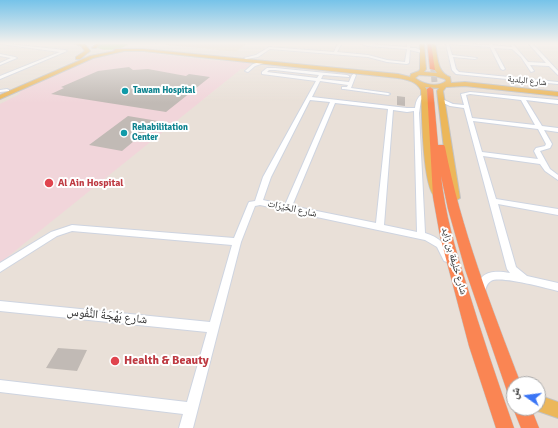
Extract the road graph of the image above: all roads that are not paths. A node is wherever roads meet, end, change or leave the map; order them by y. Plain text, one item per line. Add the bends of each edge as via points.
1 (36, 63) edge
2 (66, 63) edge
3 (68, 63) edge
4 (74, 63) edge
5 (77, 63) edge
6 (249, 63) edge
7 (275, 63) edge
8 (282, 63) edge
9 (326, 63) edge
10 (423, 63) joint
11 (429, 63) edge
12 (432, 63) edge
13 (437, 63) edge
14 (452, 63) edge
15 (500, 63) edge
16 (526, 63) joint
17 (550, 65) joint
18 (334, 68) junction
19 (503, 69) dead end
20 (247, 71) dead end
21 (532, 71) dead end
22 (361, 72) junction
23 (383, 72) junction
24 (421, 72) junction
25 (46, 73) junction
26 (322, 74) junction
27 (348, 74) junction
28 (558, 74) edge
29 (354, 75) junction
30 (0, 78) edge
31 (416, 79) junction
32 (318, 80) junction
33 (558, 83) edge
34 (22, 85) junction
35 (350, 86) junction
36 (487, 86) junction
37 (342, 88) dead end
38 (439, 88) junction
39 (558, 90) edge
40 (0, 94) edge
41 (558, 94) edge
42 (381, 96) dead end
43 (308, 98) junction
44 (523, 99) junction
45 (388, 100) junction
46 (333, 101) junction
47 (558, 102) edge
48 (455, 105) junction
49 (466, 107) junction
50 (416, 112) junction
51 (444, 113) junction
52 (470, 119) junction
53 (540, 127) junction
54 (558, 130) edge
55 (479, 153) junction
56 (542, 162) junction
57 (558, 178) edge
58 (493, 201) junction
59 (258, 202) junction
60 (287, 208) junction
61 (455, 212) junction
62 (558, 212) edge
63 (380, 227) junction
64 (421, 235) junction
65 (237, 242) junction
66 (0, 268) edge
67 (512, 269) junction
68 (502, 276) junction
69 (525, 280) junction
70 (461, 284) junction
71 (558, 287) edge
72 (480, 294) junction
73 (0, 306) edge
74 (214, 328) junction
75 (510, 376) edge
76 (0, 386) edge
77 (546, 406) edge
78 (192, 409) junction
79 (558, 410) edge
80 (525, 416) edge
81 (504, 426) edge
82 (187, 427) edge
83 (530, 428) edge

1 - 30 street
2 - 25 main road
3 - 25 main road
4 - 34 main road
5 - 34 main road
6 - 20 street
7 - 27 main road
8 - 18 main road
9 - 18 main road
10 - 23 main road via 410,72
10 - 24 main road
11 - 12 highway via 431,69
13 - 38 main road
14 - 33 street via 454,70 460,73
15 - 19 street
16 - 17 street
16 - 21 street
17 - 28 street
18 - 23 main road
22 - 27 main road
22 - 29 street
22 - 31 main road
23 - 31 main road
24 - 31 main road
24 - 38 main road
25 - 34 main road
26 - 27 street
26 - 32 street
26 - 32 street via 275,68 264,73
27 - 29 street
29 - 35 street
31 - 38 main road
31 - 38 main road via 424,88
32 - 35 street
32 - 43 street
34 - 40 main road
34 - 40 main road
35 - 37 street
35 - 45 street
36 - 38 main road, شارع البلدية via 462,83
36 - 38 main road via 453,87 446,90
36 - 41 main road, شارع البلدية
38 - 39 main road, شارع البلدية via 465,81
38 - 48 street
38 - 50 street via 419,99
38 - 51 main road
38 - 61 highway, شارع خليفة بن زايد via 441,149 448,190
38 - 70 highway, شارع خليفة بن زايد via 438,197 446,236
42 - 45 street
43 - 46 street
43 - 59 street via 267,177
44 - 47 street
44 - 49 street via 465,93 463,94
44 - 53 street
45 - 46 street
45 - 50 street
45 - 63 street
46 - 60 street
48 - 49 street
48 - 51 street via 447,107
49 - 52 street
50 - 64 street
51 - 61 main road via 456,201
52 - 53 street
52 - 55 street
53 - 54 street
53 - 56 street via 549,145 537,149
55 - 56 street
55 - 58 street
56 - 57 street via 548,172
58 - 62 street
58 - 67 street
59 - 60 street, شارع الخَيْرَات
59 - 65 street, شارع الخَيْرَات via 251,205
60 - 63 street, شارع الخَيْرَات
61 - 72 highway, شارع خليفة بن زايد
63 - 64 street, شارع الخَيْرَات
64 - 70 street, شارع الخَيْرَات via 433,239 442,247 450,272
65 - 66 street via 75,228 54,234
65 - 74 street, شارع الخَيْرَات
67 - 68 street
67 - 69 street
68 - 69 street
68 - 72 street via 487,278 481,286
69 - 71 street
70 - 81 highway, شارع خليفة بن زايد via 477,346
72 - 75 highway, شارع خليفة بن زايد
73 - 74 street, شارع بَهْجَةُ النُّفُوس
74 - 78 street, شارع الخَيْرَات
76 - 78 street
77 - 79 main road
78 - 82 street, شارع الخَيْرَات
80 - 83 highway

